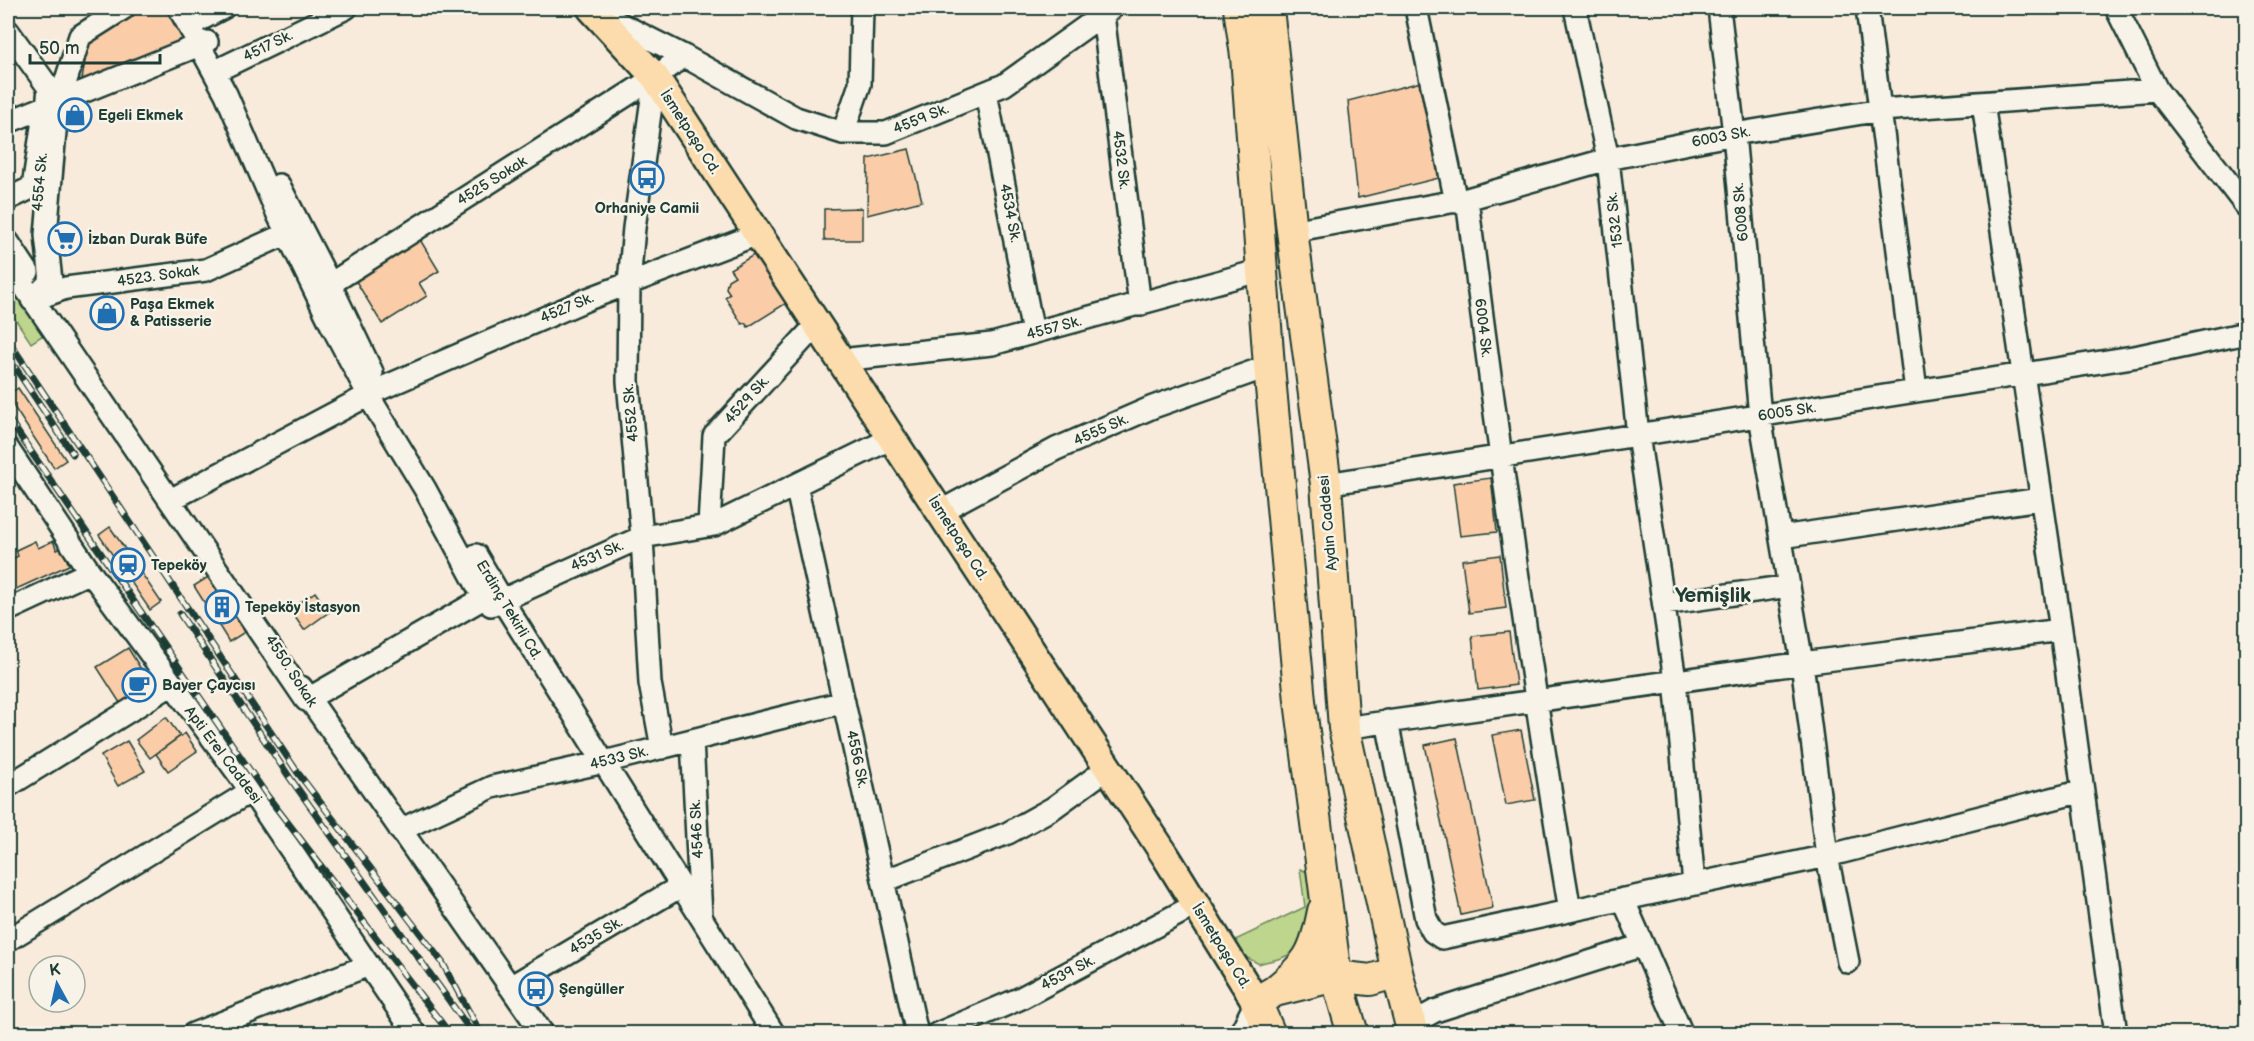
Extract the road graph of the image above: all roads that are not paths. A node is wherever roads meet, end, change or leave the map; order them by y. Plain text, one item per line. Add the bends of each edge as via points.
1 (124, 8) edge
2 (179, 8) edge
3 (223, 8) edge
4 (346, 8) edge
5 (592, 8) edge
6 (862, 8) edge
7 (1239, 8) edge
8 (1268, 8) edge
9 (1416, 8) edge
10 (1575, 8) edge
11 (1719, 8) edge
12 (1867, 8) edge
13 (2116, 8) edge
14 (1107, 11) edge
15 (193, 15) edge
16 (8, 31) edge
17 (203, 43) junction
18 (684, 56) junction
19 (222, 68) junction
20 (655, 77) junction
21 (2157, 90) junction
22 (986, 93) junction
23 (1983, 103) junction
24 (52, 105) junction
25 (1881, 110) junction
26 (8, 122) edge
27 (843, 133) junction
28 (1734, 134) junction
29 (1608, 159) junction
30 (2237, 177) edge
31 (8, 199) edge
32 (1462, 200) junction
33 (2247, 206) edge
34 (294, 231) junction
35 (1292, 231) junction
36 (758, 234) junction
37 (8, 242) edge
38 (8, 263) edge
39 (1262, 270) junction
40 (629, 283) junction
41 (330, 284) junction
42 (37, 291) junction
43 (1140, 305) junction
44 (817, 324) junction
45 (1033, 333) junction
46 (2247, 333) edge
47 (840, 360) junction
48 (1269, 366) junction
49 (2022, 374) junction
50 (1916, 391) junction
51 (374, 392) junction
52 (1760, 416) junction
53 (1638, 435) junction
54 (892, 438) junction
55 (8, 448) edge
56 (1500, 457) junction
57 (1326, 484) junction
58 (796, 485) junction
59 (176, 496) junction
60 (2041, 499) junction
61 (941, 512) junction
62 (709, 526) junction
63 (642, 537) junction
64 (1781, 537) junction
65 (90, 572) junction
66 (1789, 586) junction
67 (502, 598) junction
68 (1664, 604) junction
69 (8, 609) edge
70 (2061, 630) junction
71 (1803, 663) junction
72 (1675, 680) junction
73 (171, 685) junction
74 (1535, 701) junction
75 (844, 702) junction
76 (313, 704) junction
77 (1387, 721) junction
78 (1344, 728) junction
79 (692, 740) junction
80 (662, 748) junction
81 (604, 762) junction
82 (1108, 768) junction
83 (8, 786) edge
84 (251, 791) junction
85 (2084, 791) junction
86 (400, 830) junction
87 (1827, 856) junction
88 (884, 881) junction
89 (1694, 884) junction
90 (681, 886) junction
91 (1325, 899) junction
92 (1623, 899) junction
93 (1195, 905) junction
94 (1570, 911) junction
95 (702, 918) junction
96 (8, 940) edge
97 (1643, 945) junction
98 (1848, 962) dead end
99 (369, 965) junction
100 (1397, 972) junction
101 (1336, 976) junction
102 (510, 987) junction
103 (1265, 997) junction
104 (1412, 1029) edge
105 (193, 1034) edge
106 (416, 1034) edge
107 (543, 1034) edge
108 (774, 1034) edge
109 (917, 1034) edge
110 (937, 1034) edge
111 (1240, 1034) edge
112 (1270, 1034) edge
113 (1353, 1034) edge
114 (1682, 1034) edge
115 (2116, 1034) edge

1 - 24 street via 80,36
2 - 17 street
3 - 15 street
4 - 19 street, 4517 Sk.
5 - 18 street, 4559 Sk.
5 - 20 main road, İsmetpaşa Cd.
6 - 27 street via 860,84
7 - 39 highway
8 - 35 highway, Aydın Caddesi
9 - 32 street, 6004 Sk.
10 - 29 street, 1532 Sk.
11 - 28 street, 6008 Sk.
12 - 25 street
13 - 21 street
14 - 22 street, 4559 Sk. via 1004,86
14 - 43 street, 4532 Sk.
15 - 17 street
16 - 24 street
17 - 19 street, Erdinç Tekirli Cd.
17 - 24 street
17 - 34 street
18 - 20 street
18 - 27 street, 4559 Sk. via 796,118
19 - 34 street, Erdinç Tekirli Cd. via 271,171
20 - 36 main road, İsmetpaşa Cd.
20 - 40 street, 4552 Sk.
20 - 41 street, 4525 Sokak
21 - 23 street, 6003 Sk.
21 - 30 street
22 - 27 street, 4559 Sk. via 886,133
22 - 45 street, 4534 Sk.
23 - 25 street, 6003 Sk.
23 - 49 street
24 - 26 street
24 - 31 street via 44,116 33,187
24 - 42 street via 46,236 51,280
25 - 28 street, 6003 Sk.
25 - 50 street
28 - 29 street, 6003 Sk.
28 - 52 street, 6008 Sk.
29 - 32 street, 6003 Sk.
29 - 53 street, 1532 Sk.
30 - 33 street
32 - 35 street, 6003 Sk.
32 - 56 street, 6004 Sk.
34 - 41 street, Erdinç Tekirli Cd.
34 - 42 street, 4523. Sokak via 206,270
34 - 51 street via 332,326
35 - 57 highway, Aydın Caddesi
36 - 40 street, 4527 Sk.
36 - 44 main road, İsmetpaşa Cd.
37 - 42 street, 4550. Sokak
38 - 42 street
39 - 43 street, 4557 Sk.
39 - 48 highway
40 - 51 street, 4527 Sk.
40 - 63 street, 4552 Sk. via 628,381
41 - 51 street, Erdinç Tekirli Cd.
42 - 59 street, 4550. Sokak
42 - 76 street via 306,700
43 - 45 street, 4557 Sk.
44 - 47 main road, İsmetpaşa Cd.
44 - 62 street, 4529 Sk. via 714,436
45 - 47 street, 4557 Sk. via 992,344
46 - 49 street, 6005 Sk. via 2139,356
47 - 54 main road, İsmetpaşa Cd.
48 - 61 street, 4555 Sk. via 1153,407 1056,449
48 - 91 highway via 1300,701
49 - 50 street, 6005 Sk.
49 - 60 street
50 - 52 street, 6005 Sk.
51 - 59 street, 4527 Sk.
51 - 67 street, Erdinç Tekirli Cd.
51 - 76 street via 484,598
52 - 53 street, 6005 Sk.
52 - 64 street, 6008 Sk.
53 - 56 street, 6005 Sk.
53 - 68 street, 1532 Sk.
54 - 58 street, 4531 Sk.
54 - 61 main road, İsmetpaşa Cd.
55 - 65 street, Apti Erel Caddesi
56 - 57 street, 6005 Sk.
56 - 74 street, 6004 Sk.
57 - 78 highway, Aydın Caddesi
58 - 62 street, 4531 Sk.
58 - 75 street, 4556 Sk.
59 - 76 street, 4550. Sokak
60 - 64 street
60 - 70 street
61 - 82 main road, İsmetpaşa Cd.
62 - 63 street, 4531 Sk.
63 - 67 street, 4531 Sk.
63 - 80 street, 4552 Sk. via 650,683
64 - 66 street, 6008 Sk.
65 - 69 street
65 - 73 street, Apti Erel Caddesi
66 - 68 street
66 - 71 street, 6008 Sk.
67 - 76 street, 4531 Sk.
67 - 81 street, Erdinç Tekirli Cd.
68 - 72 street, 1532 Sk.
70 - 71 street
70 - 85 street
71 - 72 street
71 - 87 street, 6008 Sk.
72 - 74 street
72 - 89 street, 1532 Sk.
73 - 83 street
73 - 84 street, Apti Erel Caddesi
74 - 77 street
74 - 94 street, 6004 Sk.
75 - 79 street, 4533 Sk.
75 - 88 street, 4556 Sk.
76 - 86 street, 4550. Sokak
77 - 78 street
77 - 94 street via 1426,919 1433,932 1443,938
78 - 100 highway, Aydın Caddesi
79 - 80 street, 4533 Sk.
79 - 95 street, 4546 Sk.
80 - 81 street, 4533 Sk.
81 - 86 street, 4533 Sk. via 492,786
81 - 90 street, Erdinç Tekirli Cd.
82 - 88 street via 1053,808 1008,833
82 - 93 main road, İsmetpaşa Cd.
84 - 96 street
84 - 99 street, Apti Erel Caddesi
85 - 87 street
85 - 115 street
86 - 102 street, 4550. Sokak
87 - 89 street
87 - 98 street, 6008 Sk.
88 - 109 street, 4556 Sk.
89 - 92 street
90 - 95 street, Erdinç Tekirli Cd.
90 - 102 street, 4535 Sk.
91 - 101 highway
91 - 103 highway via 1317,942 1300,971
92 - 94 street
92 - 97 street
93 - 103 main road, İsmetpaşa Cd.
93 - 110 street, 4539 Sk. via 1019,999
95 - 108 street, Erdinç Tekirli Cd.
97 - 104 street via 1435,1011
97 - 114 street
99 - 105 street
99 - 106 street, Apti Erel Caddesi
100 - 101 highway via 1370,980
100 - 104 highway, Aydın Caddesi
101 - 103 highway
101 - 113 highway
102 - 107 street, 4550. Sokak
103 - 111 street
103 - 112 highway

